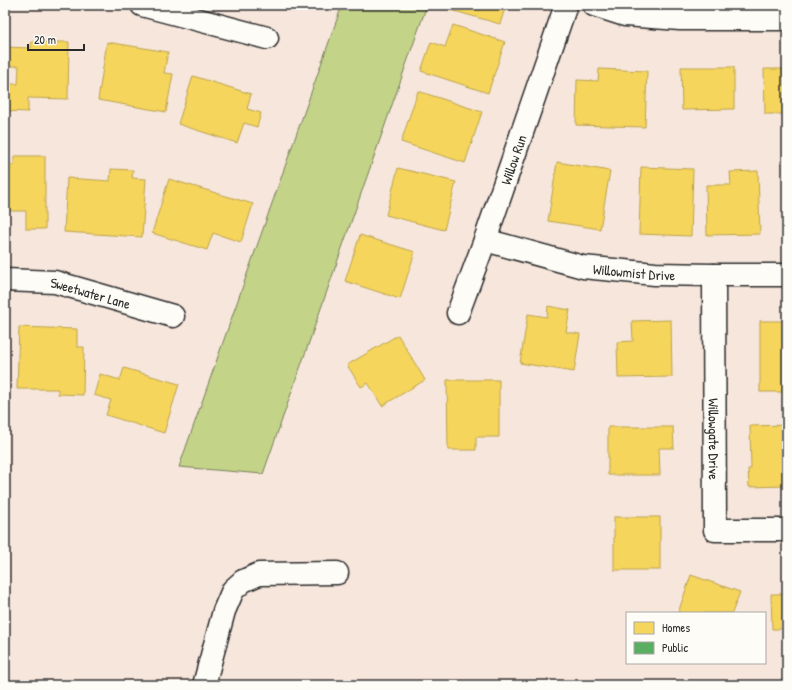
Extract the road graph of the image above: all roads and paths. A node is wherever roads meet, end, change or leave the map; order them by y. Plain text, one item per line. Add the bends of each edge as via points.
1 (142, 5) edge
2 (566, 5) edge
3 (594, 5) edge
4 (787, 19) edge
5 (267, 38) dead end
6 (485, 240) junction
7 (787, 274) edge
8 (714, 275) junction
9 (5, 280) edge
10 (458, 313) dead end
11 (173, 316) dead end
12 (787, 530) edge
13 (337, 573) dead end
14 (204, 685) edge

1 - 5 street
2 - 6 street, Willow Run
3 - 4 street via 625,16
6 - 8 street, Willowmist Drive via 584,267 655,274
6 - 10 street, Willow Run
7 - 8 street, Willowmist Drive
8 - 12 street, Willowgate Drive via 715,530
9 - 11 street, Sweetwater Lane via 55,282
13 - 14 street via 259,574 243,581 233,590 224,611

